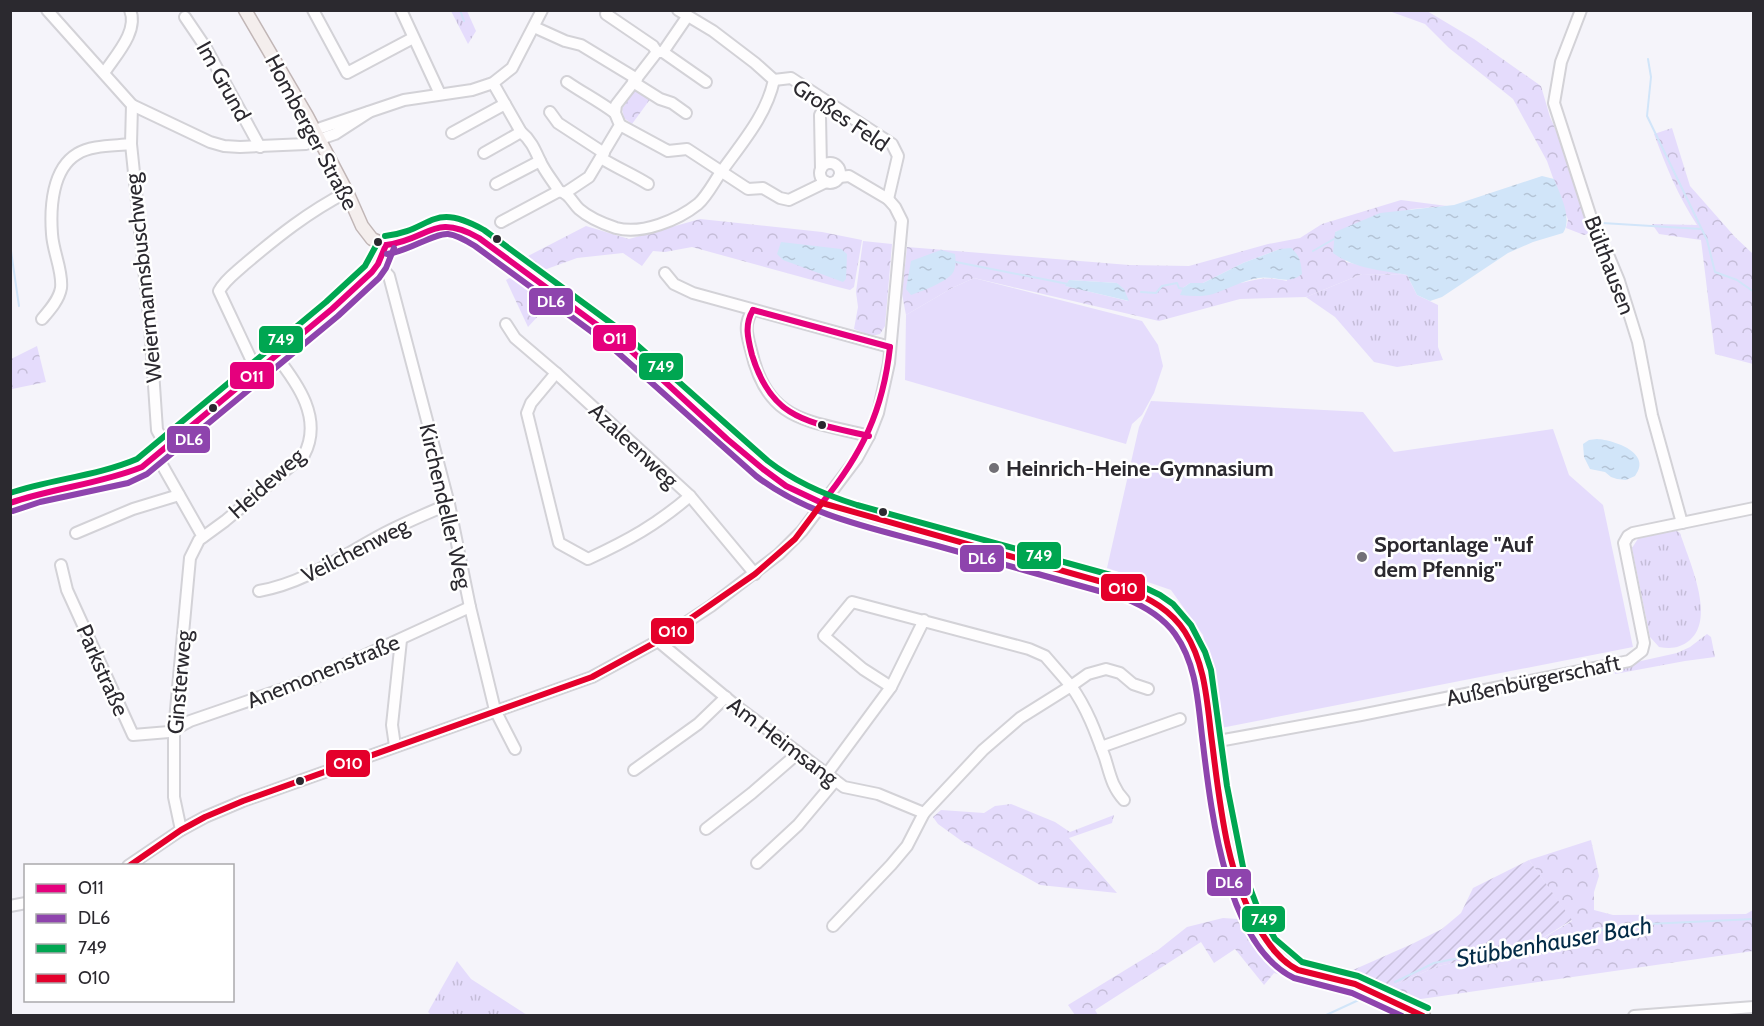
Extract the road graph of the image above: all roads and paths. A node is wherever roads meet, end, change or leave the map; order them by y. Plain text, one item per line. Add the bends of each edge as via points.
1 (47, 10) edge
2 (130, 10) edge
3 (246, 10) edge
4 (313, 10) edge
5 (401, 10) edge
6 (542, 10) edge
7 (1581, 10) edge
8 (606, 14) dead end
9 (682, 14) edge
10 (185, 17) dead end
11 (534, 27) junction
12 (413, 38) junction
13 (660, 52) junction
14 (104, 73) junction
15 (774, 80) junction
16 (635, 81) junction
17 (567, 82) dead end
18 (706, 82) dead end
19 (493, 83) junction
20 (440, 94) junction
21 (827, 102) junction
22 (505, 104) junction
23 (132, 105) junction
24 (550, 112) dead end
25 (686, 112) dead end
26 (615, 113) junction
27 (620, 125) junction
28 (521, 132) junction
29 (452, 133) dead end
30 (318, 135) junction
31 (131, 144) junction
32 (260, 147) junction
33 (484, 153) dead end
34 (602, 155) junction
35 (540, 161) junction
36 (821, 169) junction
37 (721, 172) junction
38 (839, 177) junction
39 (826, 182) junction
40 (496, 184) dead end
41 (648, 184) dead end
42 (347, 192) junction
43 (562, 192) junction
44 (888, 199) junction
45 (501, 222) dead end
46 (386, 245) junction
47 (380, 265) junction
48 (665, 273) dead end
49 (753, 310) junction
50 (42, 319) dead end
51 (506, 324) dead end
52 (890, 347) junction
53 (276, 356) junction
54 (257, 372) junction
55 (556, 373) junction
56 (869, 436) junction
57 (166, 448) junction
58 (157, 456) junction
59 (179, 495) junction
60 (690, 496) junction
61 (10, 503) edge
62 (822, 503) junction
63 (449, 504) junction
64 (1754, 508) edge
65 (1682, 523) junction
66 (76, 533) dead end
67 (203, 537) junction
68 (61, 565) dead end
69 (755, 574) junction
70 (259, 591) dead end
71 (470, 607) junction
72 (924, 620) junction
73 (401, 640) junction
74 (658, 641) junction
75 (1071, 686) junction
76 (891, 687) junction
77 (1148, 689) dead end
78 (726, 697) junction
79 (495, 710) junction
80 (1180, 718) dead end
81 (174, 731) junction
82 (1213, 742) junction
83 (395, 747) junction
84 (1101, 747) junction
85 (515, 749) dead end
86 (797, 754) junction
87 (634, 770) dead end
88 (831, 778) junction
89 (1124, 800) dead end
90 (924, 813) junction
91 (706, 829) dead end
92 (181, 830) junction
93 (757, 863) dead end
94 (131, 864) edge
95 (833, 926) dead end
96 (1754, 1007) edge
97 (1424, 1016) edge
98 (1634, 1016) edge

1 - 14 street
2 - 14 street via 130,33
3 - 30 main road, Homberger Straße
4 - 12 street via 347,73
5 - 12 street
6 - 11 street
7 - 65 street, Bülthausen via 1562,62 1554,103 1596,234 1616,273 1638,342 1652,415
8 - 13 street
9 - 13 street
9 - 15 street via 713,31
10 - 32 street, Im Grund
11 - 16 street via 580,45
11 - 19 street via 512,68
12 - 20 street
13 - 16 street
13 - 18 street
14 - 23 street
15 - 21 street, Großes Feld via 791,78
15 - 37 street via 770,97 741,147
16 - 25 street
16 - 26 street via 616,105
17 - 26 street
19 - 20 street
19 - 22 street
20 - 30 street via 404,100 369,112 335,134
21 - 36 street via 820,115
21 - 44 street, Großes Feld via 892,144 898,156
22 - 28 street
22 - 29 street
23 - 31 street, Weiermannsbuschweg
23 - 32 street via 210,142
24 - 34 street via 558,123
26 - 27 street
27 - 34 street
27 - 37 street via 668,151 687,149
28 - 33 street
28 - 35 street
30 - 32 street via 293,146
30 - 42 main road, Homberger Straße
31 - 50 street via 77,154 59,172 52,234 61,287
31 - 57 street, Weiermannsbuschweg via 157,430
34 - 41 street
34 - 43 street via 589,177
35 - 40 street
35 - 43 street
36 - 38 street via 834,164
36 - 39 street
37 - 39 street via 748,189 763,188 789,200
37 - 43 street via 700,203 682,215 636,229 617,228 598,220 580,210
38 - 39 street
38 - 44 street via 849,176
42 - 46 main road, Homberger Straße via 367,234
42 - 54 street via 267,244 224,281 219,291
43 - 45 street
44 - 52 street via 902,221
46 - 47 street
46 - 62 main road via 400,244 444,225 476,237 639,357 782,483
47 - 53 street
47 - 63 street, Kirchendeller Weg via 389,276
48 - 49 street via 674,284 693,293
49 - 52 street
49 - 56 street via 746,325 752,355 761,385 776,404 801,418
51 - 55 street, Azaleenweg via 515,338
52 - 56 street via 884,392
53 - 54 street
53 - 67 street, Heideweg via 308,408 311,431 306,451
54 - 57 street
55 - 60 street, Azaleenweg
55 - 60 street via 527,413 559,543 588,559 630,539
56 - 62 street
57 - 58 street
58 - 59 street
58 - 61 street via 125,474
59 - 66 street
59 - 67 street
60 - 69 street, Azaleenweg
62 - 69 street via 795,539
62 - 82 main road via 1127,589 1161,605 1178,621 1196,653
63 - 70 street, Veilchenweg via 387,532 310,575
63 - 71 street, Kirchendeller Weg
64 - 65 street, Außenbürgerschaft
65 - 82 street, Außenbürgerschaft via 1633,533 1625,539 1644,643 1642,651 1629,661
67 - 81 street, Ginsterweg via 190,558
68 - 81 street, Parkstraße via 67,590 132,735
69 - 74 street
71 - 73 street, Anemonenstraße
71 - 79 street, Kirchendeller Weg
72 - 75 street via 1046,656
72 - 76 street
72 - 76 street via 852,602 824,636
73 - 81 street, Anemonenstraße via 315,678 190,721
73 - 83 street via 392,725
74 - 78 street, Am Heimsang
74 - 79 street via 592,677
75 - 77 street via 1088,674 1106,669
75 - 84 street via 1082,701
75 - 90 street via 1020,718 983,750
76 - 88 street
78 - 86 street, Am Heimsang
78 - 87 street via 698,724
79 - 83 street
79 - 85 street, Kirchendeller Weg
80 - 84 street
81 - 92 street, Ginsterweg via 174,797
82 - 97 main road via 1232,865 1251,916 1269,944 1298,970 1356,984
83 - 92 street via 243,801
84 - 89 street via 1111,781
86 - 88 street, Am Heimsang
86 - 91 street
88 - 90 street, Am Heimsang via 844,787 878,794
88 - 93 street via 798,825
90 - 95 street via 907,846
92 - 94 street
96 - 98 street

